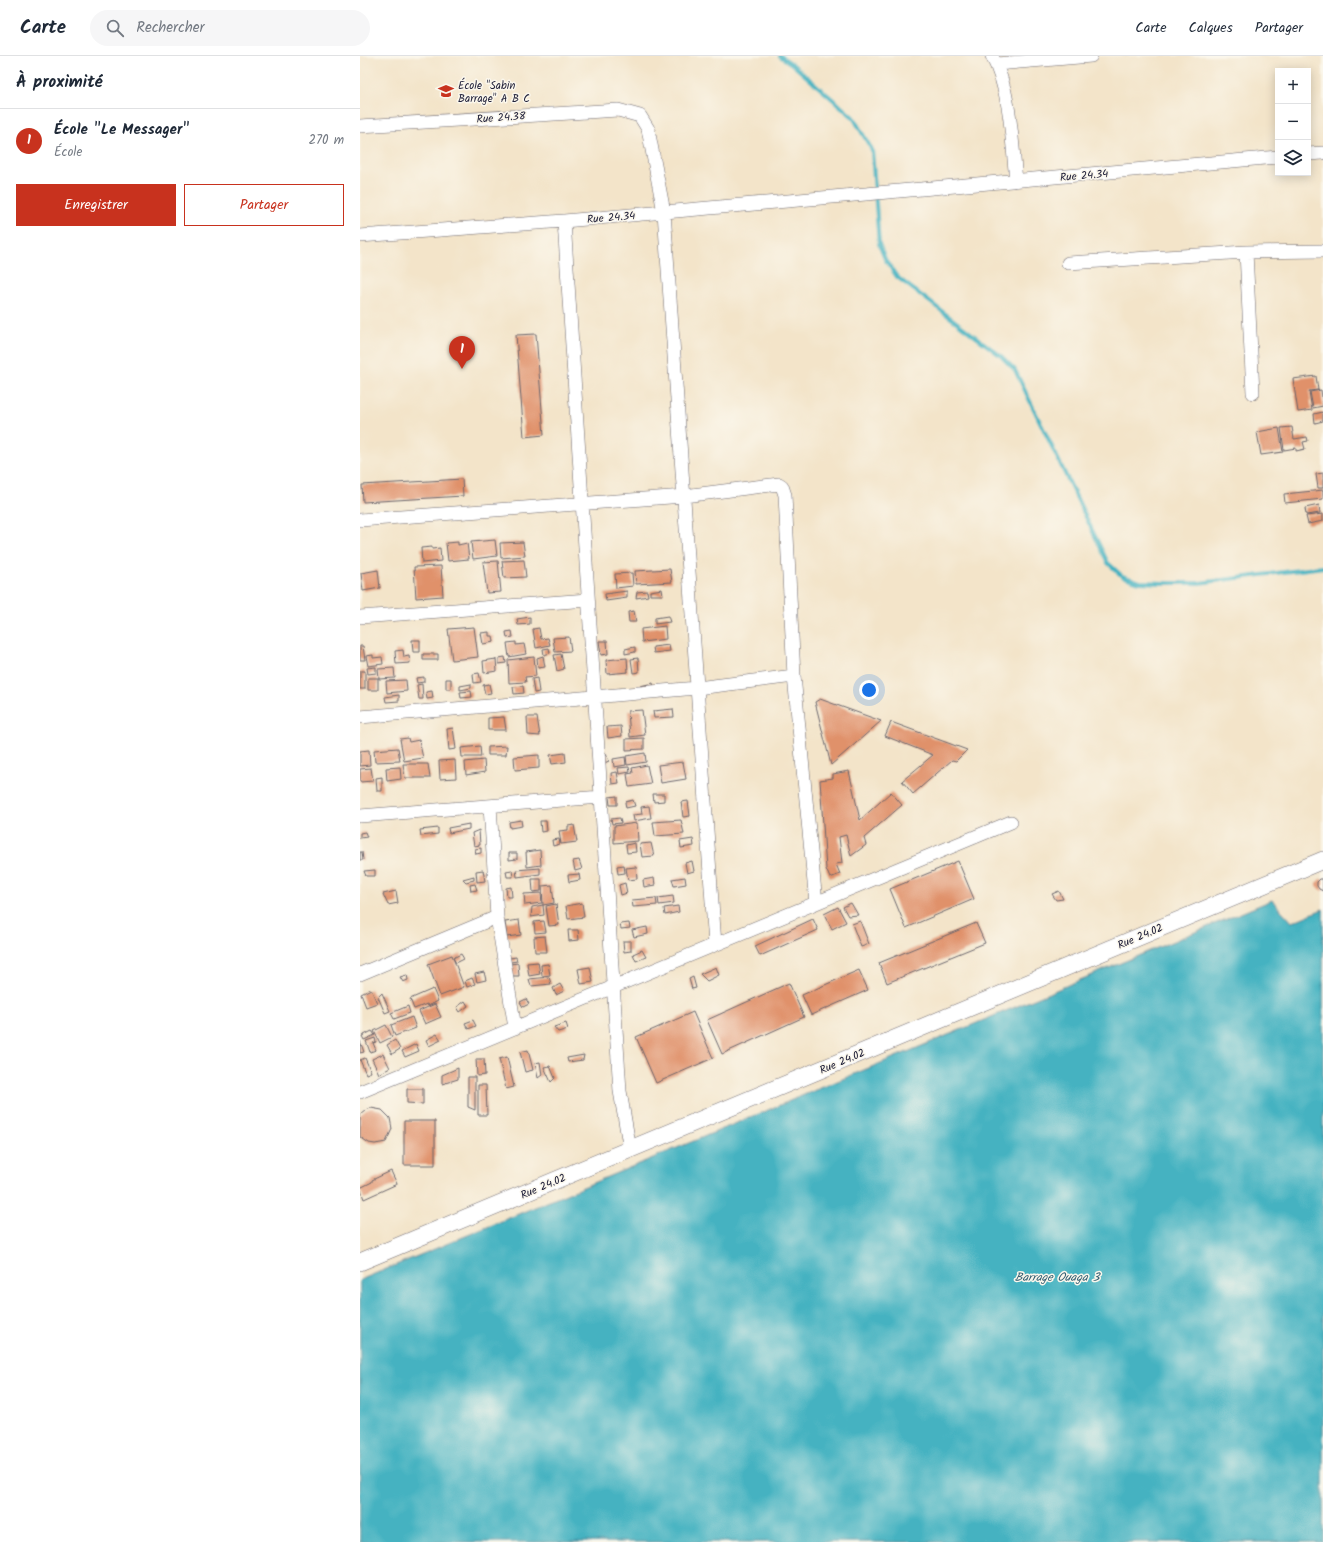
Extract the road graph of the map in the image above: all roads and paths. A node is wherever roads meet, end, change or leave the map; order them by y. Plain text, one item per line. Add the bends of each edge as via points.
1 (1091, 56) edge
2 (995, 60) edge
3 (360, 126) edge
4 (1323, 153) edge
5 (1311, 154) edge
6 (1275, 157) edge
7 (1016, 181) junction
8 (664, 212) junction
9 (564, 221) junction
10 (360, 236) edge
11 (1323, 251) edge
12 (1246, 252) junction
13 (1068, 263) dead end
14 (1253, 393) dead end
15 (684, 496) junction
16 (582, 503) junction
17 (360, 520) edge
18 (588, 600) junction
19 (360, 617) edge
20 (794, 676) junction
21 (697, 688) junction
22 (594, 696) junction
23 (360, 717) edge
24 (601, 797) junction
25 (490, 806) junction
26 (360, 816) edge
27 (1011, 822) dead end
28 (1323, 860) edge
29 (816, 903) junction
30 (497, 917) junction
31 (715, 945) junction
32 (360, 974) edge
33 (614, 987) junction
34 (515, 1028) junction
35 (360, 1092) edge
36 (630, 1150) junction
37 (360, 1262) edge

1 - 2 street
2 - 7 street via 1004,90
3 - 8 street, Rue 24.38 via 618,110 640,116 648,129
4 - 5 street
6 - 7 street, Rue 24.34
7 - 8 street, Rue 24.34
8 - 9 street, Rue 24.34
8 - 15 street
9 - 10 street, Rue 24.34
9 - 16 street
11 - 12 street
12 - 13 street
12 - 14 street
15 - 16 street
15 - 20 street via 778,484 784,488
15 - 21 street
16 - 17 street
16 - 18 street
18 - 19 street
18 - 22 street
20 - 21 street
20 - 29 street
21 - 22 street
21 - 31 street
22 - 23 street
22 - 24 street
24 - 25 street
24 - 33 street
25 - 26 street
25 - 30 street
27 - 29 street
28 - 36 street, Rue 24.02
29 - 31 street
30 - 32 street
30 - 34 street
31 - 33 street
33 - 34 street
33 - 36 street via 620,1091
34 - 35 street
36 - 37 street, Rue 24.02

